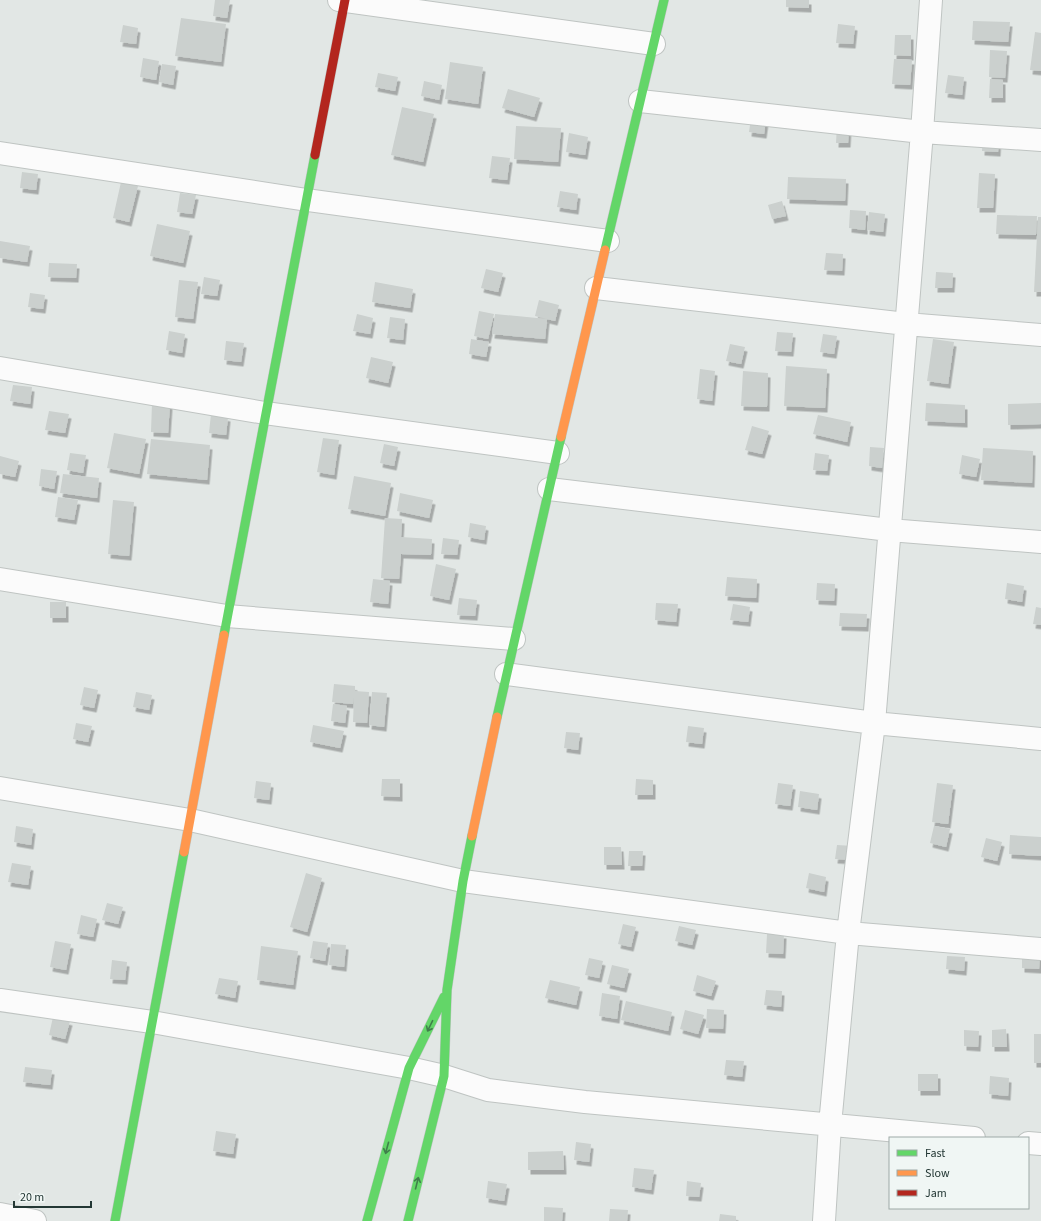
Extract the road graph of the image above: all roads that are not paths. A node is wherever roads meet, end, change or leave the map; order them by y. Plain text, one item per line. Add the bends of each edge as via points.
1 (343, 0) edge
2 (664, 0) edge
3 (931, 0) edge
4 (654, 44) junction
5 (640, 101) junction
6 (922, 132) junction
7 (1041, 140) edge
8 (0, 153) edge
9 (307, 200) junction
10 (608, 241) junction
11 (596, 288) junction
12 (906, 324) junction
13 (1041, 335) edge
14 (0, 368) edge
15 (265, 413) junction
16 (558, 453) junction
17 (549, 489) junction
18 (889, 530) junction
19 (1041, 542) edge
20 (0, 578) edge
21 (228, 616) junction
22 (514, 639) junction
23 (506, 674) junction
24 (874, 723) junction
25 (1041, 738) edge
26 (0, 788) edge
27 (190, 820) junction
28 (463, 881) junction
29 (848, 933) junction
30 (1041, 949) edge
31 (447, 990) junction
32 (0, 1000) edge
33 (152, 1022) junction
34 (410, 1068) junction
35 (444, 1076) junction
36 (830, 1125) junction
37 (963, 1137) edge
38 (1029, 1143) edge
39 (1041, 1144) edge
40 (0, 1214) edge
41 (35, 1221) edge
42 (115, 1221) edge
43 (367, 1221) edge
44 (408, 1221) edge
45 (824, 1221) edge

1 - 4 street
1 - 9 street
2 - 4 street
3 - 6 street
4 - 5 street
5 - 6 street
5 - 10 street
6 - 7 street
6 - 12 street
8 - 9 street
9 - 10 street
9 - 15 street
10 - 11 street
11 - 12 street
11 - 16 street
12 - 13 street
12 - 18 street
14 - 15 street
15 - 16 street
15 - 21 street
16 - 17 street
17 - 18 street
17 - 22 street
18 - 19 street
18 - 24 street
20 - 21 street
21 - 22 street
21 - 27 street
22 - 23 street
23 - 24 street
23 - 28 street
24 - 25 street
24 - 29 street
26 - 27 street
27 - 28 street
27 - 33 street
28 - 29 street
28 - 31 street
29 - 30 street
29 - 36 street
31 -> 34 street
31 - 35 street
32 - 33 street
33 - 34 street
33 - 42 street
34 - 35 street
34 -> 43 street
35 - 36 street via 488,1090 585,1102
44 -> 35 street
36 - 37 street
36 - 45 street
38 - 39 street
40 - 41 street

